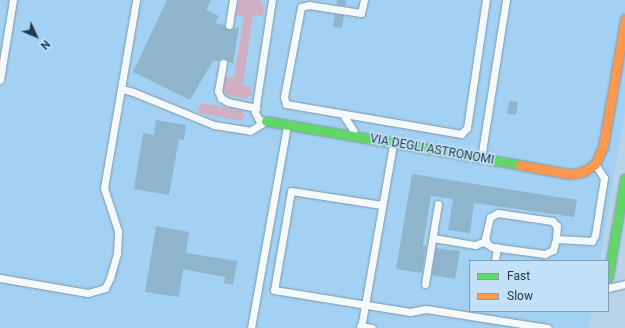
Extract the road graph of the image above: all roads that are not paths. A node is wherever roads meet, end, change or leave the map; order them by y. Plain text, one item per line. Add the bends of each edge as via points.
1 (13, 0) edge
2 (136, 0) edge
3 (233, 0) edge
4 (272, 0) edge
5 (364, 0) edge
6 (486, 0) edge
7 (506, 0) edge
8 (625, 19) edge
9 (229, 25) dead end
10 (222, 63) dead end
11 (0, 80) edge
12 (122, 89) junction
13 (256, 108) junction
14 (344, 116) junction
15 (266, 121) junction
16 (288, 125) junction
17 (354, 137) junction
18 (394, 143) junction
19 (481, 158) junction
20 (595, 164) junction
21 (625, 178) edge
22 (438, 204) dead end
23 (382, 206) junction
24 (433, 238) junction
25 (556, 239) junction
26 (486, 241) junction
27 (497, 247) junction
28 (495, 260) edge
29 (609, 271) edge
30 (0, 278) edge
31 (425, 284) dead end
32 (625, 284) edge
33 (609, 288) edge
34 (364, 304) junction
35 (485, 315) edge
36 (360, 327) edge
37 (251, 328) edge
38 (372, 328) edge
39 (548, 328) edge

1 - 11 lane
2 - 12 lane
3 - 9 lane
4 - 13 lane
5 - 14 lane via 361,13 309,5 301,7 298,14 284,101 293,107
6 - 14 lane via 465,131 460,134
7 - 19 lane
8 - 20 street via 603,148
10 - 13 lane via 218,91 221,98
12 - 15 lane via 214,125 250,131
12 - 30 lane via 104,188 118,231 117,253 105,288 88,293
13 - 15 lane via 257,118
14 - 17 lane via 353,130
15 - 16 street, VIA DEGLI ASTRONOMI
16 - 17 street, VIA DEGLI ASTRONOMI
16 - 37 lane
17 - 18 street, VIA DEGLI ASTRONOMI
18 - 19 street, VIA DEGLI ASTRONOMI
18 - 23 lane
19 - 20 street, VIA DEGLI ASTRONOMI via 569,174 583,172
20 - 25 lane via 604,178 594,238 589,243
21 - 29 street
22 - 24 lane
23 - 34 lane
23 - 34 lane via 291,190 274,290
24 - 26 lane via 475,245
24 - 31 lane
25 - 26 lane via 556,226 552,221 498,213 492,215 488,221
25 - 27 lane via 553,250 548,254
26 - 27 lane
27 - 28 lane
32 - 33 lane
34 - 35 lane via 410,312 426,309
34 - 36 lane
35 - 39 lane
36 - 38 lane

